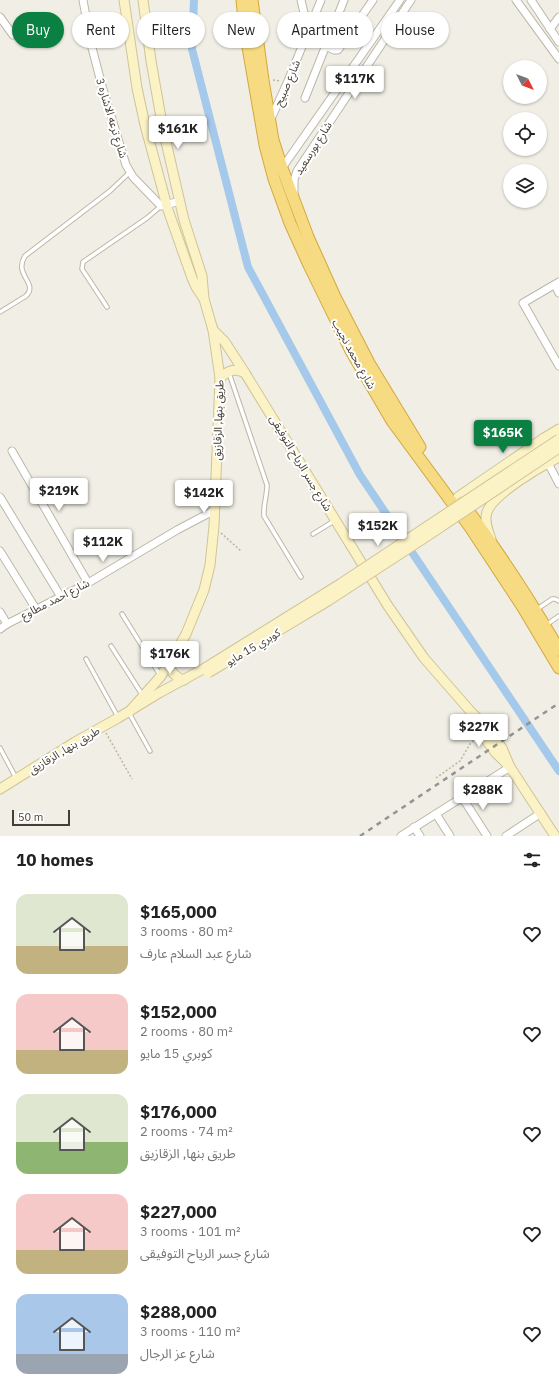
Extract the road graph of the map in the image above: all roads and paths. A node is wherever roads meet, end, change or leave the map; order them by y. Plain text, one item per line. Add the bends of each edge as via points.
1 (83, 0) edge
2 (124, 0) edge
3 (143, 0) edge
4 (242, 0) edge
5 (252, 0) edge
6 (301, 0) edge
7 (321, 0) edge
8 (344, 0) edge
9 (373, 0) edge
10 (400, 0) edge
11 (411, 0) edge
12 (516, 0) edge
13 (535, 2) edge
14 (248, 12) edge
15 (250, 12) edge
16 (304, 12) edge
17 (316, 12) edge
18 (339, 12) edge
19 (365, 12) edge
20 (0, 17) edge
21 (559, 17) edge
22 (550, 29) junction
23 (12, 34) edge
24 (559, 42) edge
25 (253, 48) edge
26 (254, 48) edge
27 (301, 48) edge
28 (325, 48) edge
29 (330, 48) edge
30 (339, 48) edge
31 (558, 53) edge
32 (263, 80) junction
33 (288, 81) junction
34 (305, 98) dead end
35 (270, 121) junction
36 (282, 168) junction
37 (130, 172) junction
38 (294, 199) junction
39 (180, 201) junction
40 (164, 205) junction
41 (557, 284) edge
42 (559, 293) edge
43 (204, 299) junction
44 (107, 307) dead end
45 (0, 312) edge
46 (213, 330) junction
47 (356, 350) junction
48 (365, 366) junction
49 (559, 366) edge
50 (229, 371) junction
51 (245, 372) junction
52 (220, 378) junction
53 (559, 429) edge
54 (559, 440) edge
55 (559, 448) edge
56 (12, 451) dead end
57 (559, 457) edge
58 (548, 463) junction
59 (559, 484) edge
60 (0, 497) edge
61 (458, 497) junction
62 (215, 510) junction
63 (335, 520) junction
64 (214, 526) junction
65 (313, 534) dead end
66 (492, 544) junction
67 (0, 551) edge
68 (241, 551) dead end
69 (301, 577) dead end
70 (88, 583) junction
71 (61, 597) junction
72 (559, 601) edge
73 (36, 609) junction
74 (0, 612) edge
75 (531, 613) junction
76 (122, 614) dead end
77 (559, 616) edge
78 (7, 624) junction
79 (545, 626) junction
80 (0, 629) edge
81 (111, 646) dead end
82 (559, 650) edge
83 (86, 660) dead end
84 (169, 663) junction
85 (559, 668) edge
86 (207, 671) junction
87 (161, 676) junction
88 (184, 680) junction
89 (146, 699) junction
90 (129, 712) junction
91 (472, 713) junction
92 (118, 718) junction
93 (103, 727) junction
94 (482, 734) junction
95 (0, 748) edge
96 (150, 751) dead end
97 (510, 767) junction
98 (436, 778) dead end
99 (16, 779) junction
100 (132, 779) dead end
101 (0, 789) edge
102 (462, 797) junction
103 (541, 813) junction
104 (436, 814) junction
105 (414, 827) junction
106 (401, 836) edge
107 (420, 836) edge
108 (450, 836) edge
109 (487, 836) edge
110 (506, 836) edge
111 (555, 836) edge

1 - 37 street, شارع ترعه الاشاره 3 via 102,86
2 - 40 main road, طريق بنها, الزقازيق via 137,88
3 - 39 main road, طريق بنها, الزقازيق via 163,129
4 - 14 highway, شارع محمد نجيب
5 - 15 highway, شارع محمد نجيب
6 - 16 street
7 - 17 street, شارع صبيح
8 - 18 street
9 - 19 street
10 - 36 street, شارع بورسعيد
11 - 38 street, شارع بورسعيد via 297,171 294,180
12 - 31 street
13 - 22 street
20 - 23 street
21 - 22 street
22 - 24 street
25 - 47 highway, شارع محمد نجيب via 265,145 274,179 309,265
26 - 32 highway, شارع محمد نجيب
27 - 33 street, شارع صبيح
28 - 34 street
29 - 30 street
32 - 33 path
32 - 35 highway, شارع محمد نجيب
33 - 35 street, شارع صبيح
35 - 36 highway, شارع محمد نجيب
36 - 38 highway, شارع محمد نجيب
37 - 40 street, شارع ترعه الاشاره 3
37 - 45 lane via 110,191 25,256 21,266 30,286 29,293
38 - 47 highway, شارع محمد نجيب
39 - 40 street
39 - 43 main road, طريق بنها, الزقازيق via 202,276
40 - 43 main road, طريق بنها, الزقازيق via 192,278
40 - 44 lane via 83,262 82,269
41 - 42 street
41 - 49 street via 523,303
43 - 46 main road, طريق بنها, الزقازيق
46 - 51 main road, شارع جسر الرياح التوفيقى via 226,342
46 - 52 main road, طريق بنها, الزقازيق
47 - 48 highway, شارع محمد نجيب
48 - 61 highway, شارع محمد نجيب via 416,442
48 - 75 highway, شارع محمد نجيب via 392,421
50 - 51 main road via 234,369
50 - 52 main road
50 - 69 lane via 267,485 264,516
51 - 63 main road, شارع جسر الرياح التوفيقى
52 - 62 main road, طريق بنها, الزقازيق
53 - 61 main road
54 - 86 main road, كوبري 15 مايو, bridge
55 - 86 main road, كوبري 15 مايو, bridge via 335,596
56 - 70 street
57 - 58 main road
58 - 59 street
58 - 66 main road via 500,495 489,507 486,522
60 - 71 street
61 - 66 highway, شارع محمد نجيب
62 - 64 main road, طريق بنها, الزقازيق
62 - 70 street, شارع احمد مطاوع
63 - 65 lane
63 - 91 main road, شارع جسر الرياح التوفيقى via 413,643
64 - 68 path
64 - 84 main road, طريق بنها, الزقازيق via 210,565 204,590 186,634
66 - 75 highway, شارع محمد نجيب
67 - 73 street
70 - 71 street, شارع احمد مطاوع
71 - 73 street, شارع احمد مطاوع
72 - 75 lane via 552,599
73 - 78 street, شارع احمد مطاوع
74 - 78 street
75 - 79 highway, شارع محمد نجيب
75 - 85 highway, شارع محمد نجيب
76 - 87 lane
77 - 79 lane
78 - 80 street, شارع احمد مطاوع
79 - 82 highway, شارع محمد نجيب
81 - 89 lane
83 - 92 lane
84 - 87 main road, طريق بنها, الزقازيق
84 - 88 main road via 174,674
86 - 88 main road, كوبري 15 مايو
86 - 89 main road, كوبري 15 مايو via 168,694
87 - 89 main road, طريق بنها, الزقازيق
88 - 89 main road, كوبري 15 مايو
89 - 90 main road, طريق بنها, الزقازيق
90 - 92 main road, طريق بنها, الزقازيق
90 - 96 lane
91 - 94 main road, شارع جسر الرياح التوفيقى
91 - 97 main road, شارع جسر الرياح التوفيقى via 483,722 499,743
92 - 93 main road, طريق بنها, الزقازيق
93 - 99 main road, طريق بنها, الزقازيق
93 - 100 path
94 - 97 main road, شارع جسر الرياح التوفيقى
94 - 98 path via 470,744 460,761
95 - 99 lane
97 - 102 street
97 - 103 main road, شارع جسر الرياح التوفيقى
99 - 101 main road, طريق بنها, الزقازيق
102 - 104 street
102 - 109 street
103 - 110 street
103 - 111 main road, شارع جسر الرياح التوفيقى
104 - 105 street
104 - 108 street
105 - 106 street
105 - 107 street

